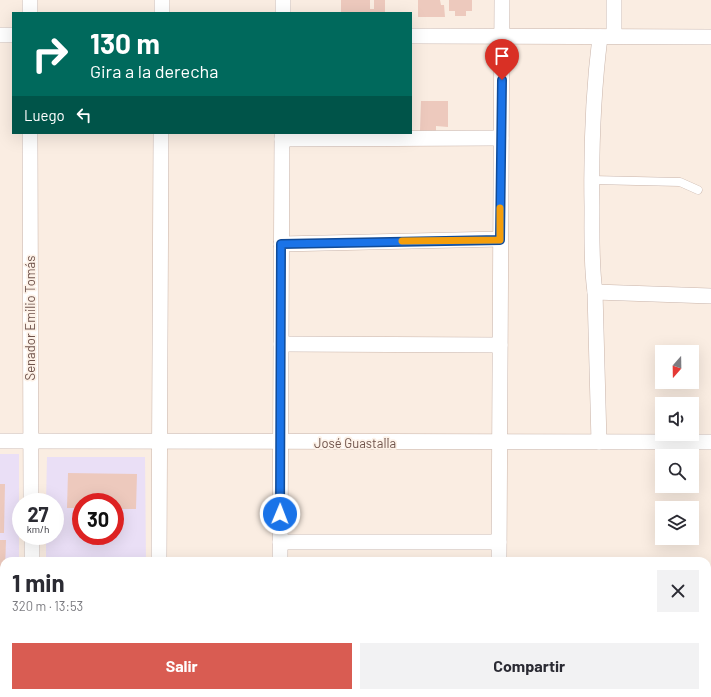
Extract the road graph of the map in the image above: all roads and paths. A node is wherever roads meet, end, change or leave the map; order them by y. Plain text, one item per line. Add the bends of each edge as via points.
1 (30, 0) edge
2 (162, 0) edge
3 (283, 0) edge
4 (502, 0) edge
5 (614, 0) edge
6 (30, 12) edge
7 (162, 12) edge
8 (282, 12) edge
9 (0, 35) edge
10 (12, 35) edge
11 (412, 36) edge
12 (502, 36) junction
13 (607, 36) junction
14 (711, 37) edge
15 (30, 134) edge
16 (161, 134) edge
17 (282, 136) edge
18 (501, 138) junction
19 (592, 180) junction
20 (698, 190) dead end
21 (500, 240) junction
22 (281, 244) junction
23 (595, 292) junction
24 (711, 296) edge
25 (281, 344) junction
26 (500, 345) junction
27 (0, 441) edge
28 (31, 442) junction
29 (160, 442) junction
30 (281, 442) junction
31 (599, 442) junction
32 (711, 442) edge
33 (499, 443) junction
34 (31, 493) edge
35 (280, 542) junction
36 (499, 542) junction
37 (32, 545) edge
38 (32, 557) edge
39 (160, 557) edge
40 (280, 557) edge
41 (499, 557) edge

1 - 6 street
2 - 7 street
3 - 8 street
4 - 12 street
5 - 13 street
9 - 10 street
11 - 12 street
12 - 13 street
12 - 18 street
13 - 14 street
13 - 19 street via 594,99
15 - 28 street, Senador Emilio Tomás
16 - 29 street
17 - 18 street
17 - 22 street
18 - 21 street
19 - 20 lane via 680,182
19 - 23 street via 592,273
21 - 22 street
21 - 26 street
22 - 25 street
23 - 24 street
23 - 31 street
25 - 26 street
25 - 30 street
26 - 33 street
27 - 28 street, José Guastalla
28 - 29 street, José Guastalla
28 - 34 street, Senador Emilio Tomás
29 - 30 street, José Guastalla
29 - 39 street
30 - 33 street, José Guastalla
30 - 35 street
31 - 32 street, José Guastalla
31 - 33 street, José Guastalla
33 - 36 street
35 - 36 street
35 - 40 street
36 - 41 street
37 - 38 street

